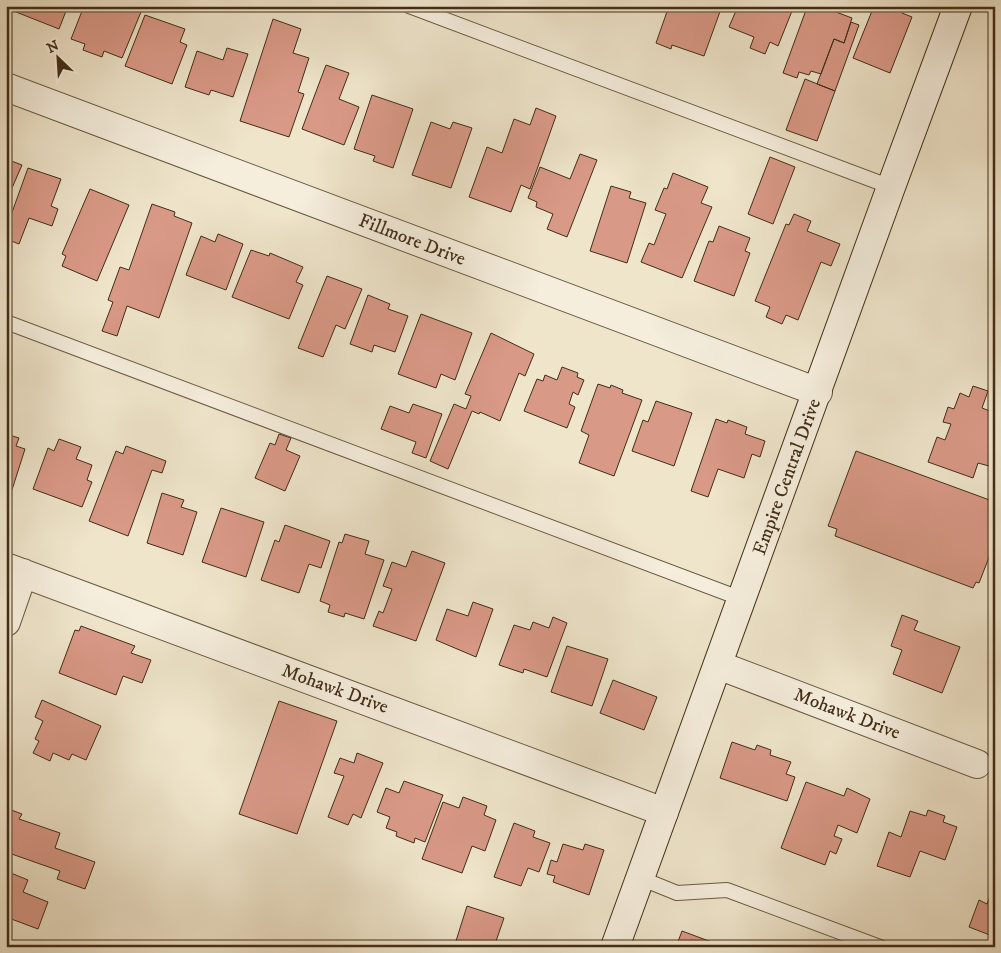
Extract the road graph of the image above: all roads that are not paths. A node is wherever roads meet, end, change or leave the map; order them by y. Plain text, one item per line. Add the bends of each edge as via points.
1 (409, 6) edge
2 (958, 6) edge
3 (6, 87) edge
4 (891, 187) junction
5 (6, 322) edge
6 (818, 392) junction
7 (15, 570) edge
8 (742, 599) junction
9 (6, 622) edge
10 (718, 664) junction
11 (977, 764) dead end
12 (664, 812) junction
13 (640, 878) junction
14 (615, 947) edge
15 (880, 947) edge

1 - 4 lane
2 - 4 street, Empire Central Drive
3 - 6 street, Fillmore Drive
4 - 6 street, Empire Central Drive
5 - 8 lane
6 - 8 street, Empire Central Drive
7 - 9 street
7 - 12 street, Mohawk Drive
8 - 10 street, Empire Central Drive
10 - 11 street, Mohawk Drive
10 - 12 street, Empire Central Drive
12 - 13 street, Empire Central Drive
13 - 14 street, Empire Central Drive
13 - 15 lane via 677,893 727,890

